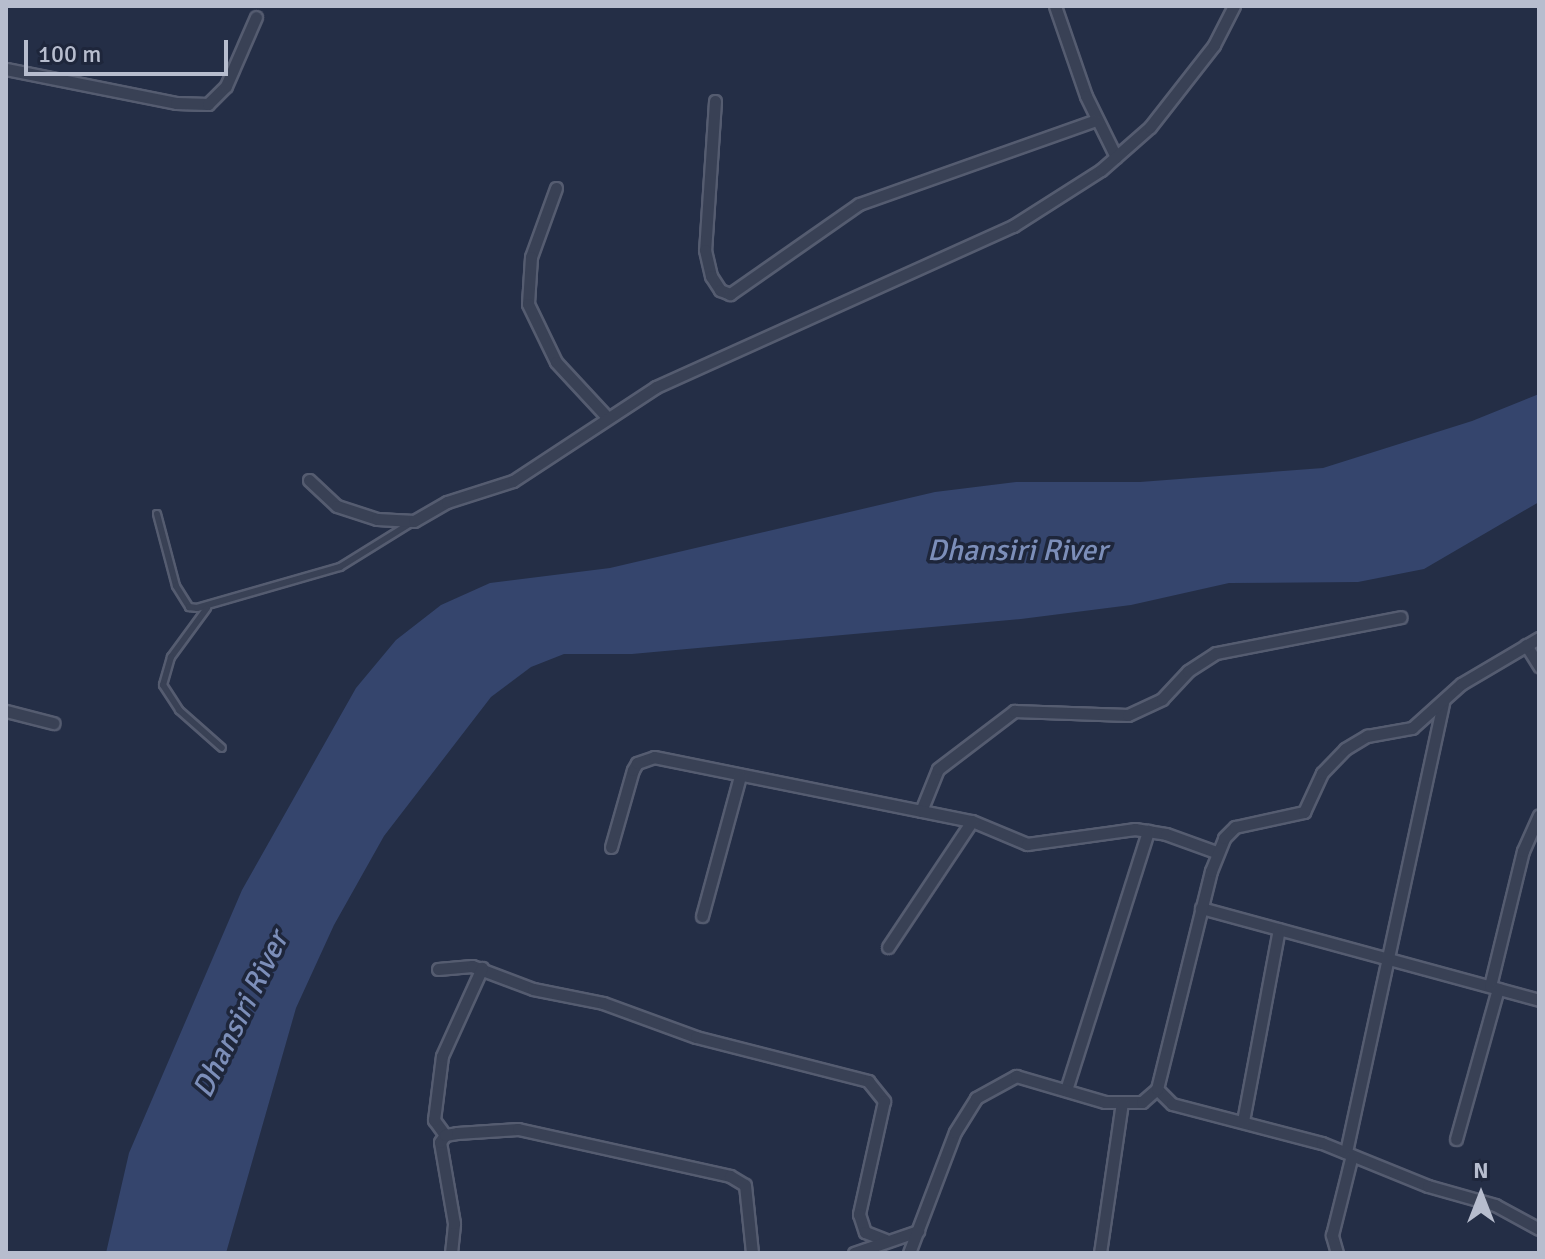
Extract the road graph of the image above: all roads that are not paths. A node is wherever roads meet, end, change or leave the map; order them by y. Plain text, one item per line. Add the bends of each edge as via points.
1 (1055, 6) edge
2 (1234, 6) edge
3 (256, 17) dead end
4 (6, 69) edge
5 (715, 101) dead end
6 (1096, 120) junction
7 (1116, 157) junction
8 (556, 188) dead end
9 (607, 417) junction
10 (309, 480) dead end
11 (157, 514) dead end
12 (414, 521) junction
13 (207, 608) junction
14 (1401, 617) dead end
15 (1539, 638) edge
16 (1526, 645) junction
17 (1539, 666) edge
18 (1443, 702) junction
19 (6, 711) edge
20 (53, 723) dead end
21 (222, 748) dead end
22 (740, 776) junction
23 (921, 811) junction
24 (1539, 815) edge
25 (972, 821) junction
26 (1148, 831) junction
27 (611, 847) dead end
28 (1216, 852) junction
29 (1201, 908) junction
30 (702, 916) dead end
31 (1279, 929) junction
32 (888, 947) dead end
33 (1387, 959) junction
34 (482, 968) junction
35 (438, 969) dead end
36 (1494, 988) junction
37 (1539, 1000) edge
38 (1157, 1089) junction
39 (1066, 1090) junction
40 (1122, 1103) junction
41 (1243, 1121) junction
42 (445, 1135) junction
43 (1456, 1139) dead end
44 (1349, 1154) junction
45 (1539, 1229) edge
46 (918, 1231) junction
47 (886, 1240) junction
48 (913, 1252) edge
49 (451, 1253) edge
50 (752, 1253) edge
51 (854, 1253) edge
52 (1100, 1253) edge
53 (1337, 1253) edge

1 - 6 street
2 - 7 street via 1191,78 1150,127
3 - 4 street via 226,86 208,104 176,103
5 - 6 street via 705,250 711,276 730,294 859,204
6 - 7 street
7 - 9 street via 1002,232 656,387
8 - 9 street via 531,257 528,304 556,362
9 - 12 street via 513,481 447,502
10 - 12 street via 337,506 377,519
11 - 13 lane via 176,586 189,607
12 - 13 lane via 340,567
13 - 21 lane via 171,657 163,685 179,710
14 - 23 street via 1216,653 1188,671 1162,699 1128,715 1014,711 938,769
15 - 16 street
16 - 17 street
16 - 18 street via 1461,684
18 - 28 street via 1402,733 1356,741 1322,773 1310,807 1235,827
18 - 33 street
19 - 20 street
22 - 23 street
22 - 27 street via 644,758 633,770
22 - 30 street
23 - 25 street
24 - 36 street via 1523,851
25 - 26 street via 1027,844
25 - 32 street
26 - 28 street
26 - 39 street
28 - 29 street
29 - 31 street
29 - 38 street
31 - 33 street
31 - 41 street
33 - 36 street
33 - 44 street
34 - 35 street
34 - 42 street via 442,1056 434,1120
34 - 47 street via 533,989 603,1003 696,1037 868,1081 884,1101 859,1214 865,1232
36 - 37 street
36 - 43 street
38 - 40 street via 1142,1102
38 - 41 street via 1172,1104
39 - 40 street
39 - 46 street via 1016,1076 976,1098 955,1132
40 - 52 street
41 - 44 street
42 - 49 street via 440,1142 454,1223
42 - 50 street via 518,1129 730,1176 745,1185
44 - 45 street via 1428,1186 1495,1205
44 - 53 street via 1332,1235
46 - 47 street
46 - 48 street
47 - 51 street

